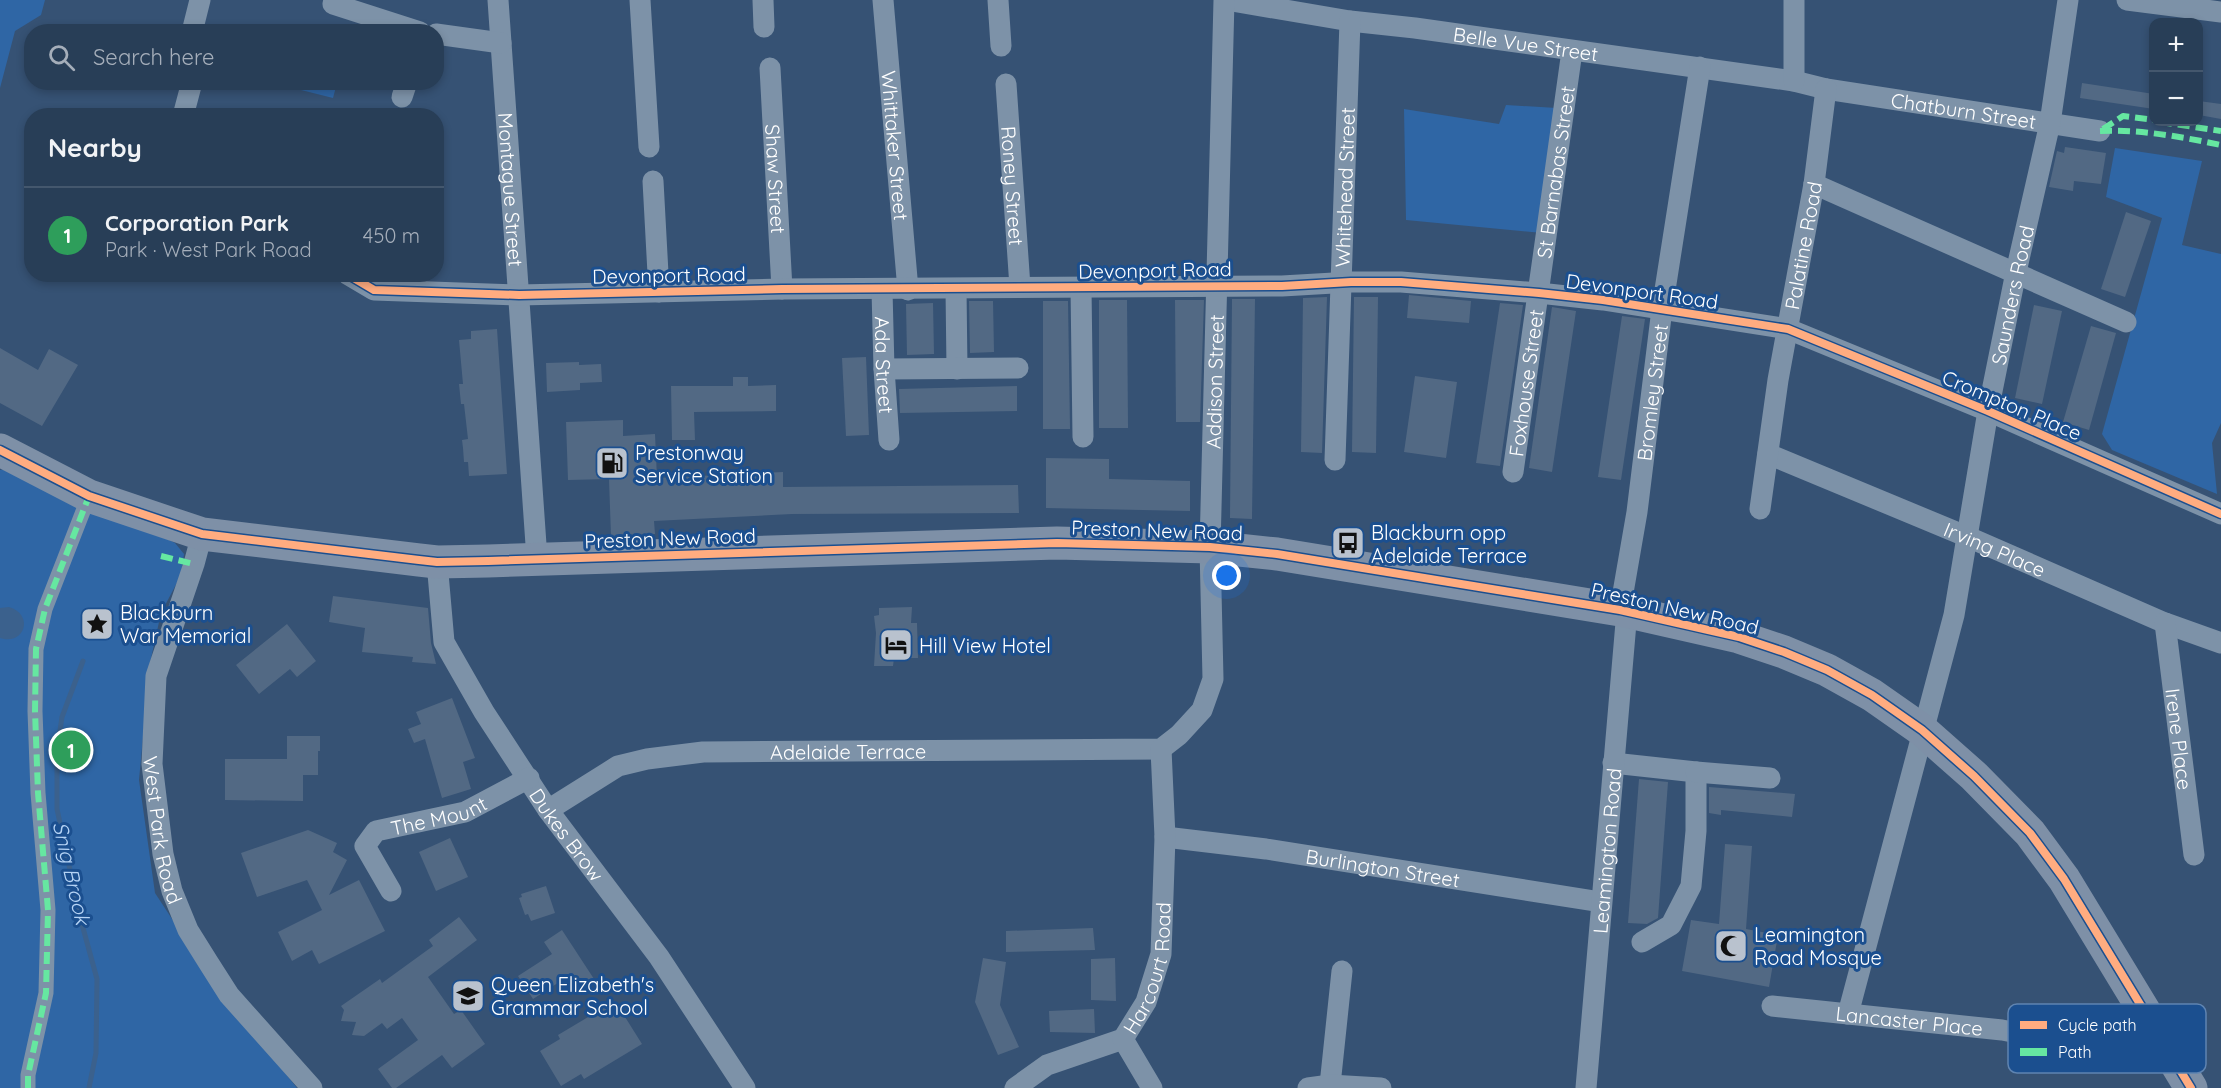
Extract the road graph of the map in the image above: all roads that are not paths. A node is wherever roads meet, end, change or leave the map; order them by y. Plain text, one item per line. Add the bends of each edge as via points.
1 (200, 0) edge
2 (334, 0) edge
3 (498, 0) edge
4 (640, 0) edge
5 (763, 0) edge
6 (883, 0) edge
7 (998, 0) edge
8 (1225, 0) edge
9 (1794, 0) edge
10 (2068, 0) edge
11 (2127, 0) edge
12 (2215, 8) edge
13 (1350, 21) junction
14 (194, 24) edge
15 (395, 24) edge
16 (764, 27) dead end
17 (444, 35) edge
18 (501, 43) junction
19 (1001, 46) dead end
20 (1572, 51) junction
21 (1700, 67) junction
22 (770, 68) dead end
23 (1794, 81) junction
24 (1006, 84) dead end
25 (1826, 89) junction
26 (190, 90) edge
27 (185, 108) edge
28 (2050, 123) junction
29 (2100, 131) dead end
30 (649, 147) dead end
31 (653, 181) dead end
32 (1814, 184) junction
33 (2016, 272) junction
34 (360, 282) edge
35 (1340, 282) junction
36 (1218, 285) junction
37 (1020, 287) junction
38 (1081, 288) junction
39 (782, 289) junction
40 (956, 289) junction
41 (882, 290) junction
42 (908, 290) junction
43 (659, 292) junction
44 (1539, 293) junction
45 (519, 295) junction
46 (1662, 309) junction
47 (2126, 322) dead end
48 (1788, 329) junction
49 (1018, 368) dead end
50 (884, 369) junction
51 (957, 369) junction
52 (1988, 411) junction
53 (1083, 437) dead end
54 (889, 440) dead end
55 (0, 450) edge
56 (1768, 454) junction
57 (1335, 460) dead end
58 (1514, 472) dead end
59 (88, 495) junction
60 (1760, 509) dead end
61 (2221, 514) edge
62 (202, 534) junction
63 (1968, 537) junction
64 (1210, 547) junction
65 (537, 559) junction
66 (437, 562) junction
67 (1623, 611) junction
68 (2165, 622) junction
69 (2221, 643) edge
70 (1922, 730) junction
71 (1161, 749) junction
72 (1613, 763) junction
73 (1696, 772) junction
74 (529, 778) junction
75 (1770, 778) dead end
76 (548, 810) junction
77 (1165, 837) junction
78 (2194, 855) dead end
79 (391, 891) dead end
80 (1601, 902) junction
81 (1642, 942) dead end
82 (1342, 971) dead end
83 (2140, 1004) edge
84 (1772, 1006) dead end
85 (1848, 1014) junction
86 (2008, 1031) edge
87 (1123, 1039) junction
88 (2182, 1073) edge
89 (1330, 1085) junction
90 (28, 1088) edge
91 (312, 1088) edge
92 (745, 1088) edge
93 (1015, 1088) edge
94 (1152, 1088) edge
95 (1308, 1088) edge
96 (1381, 1088) edge
97 (1586, 1088) edge
98 (2191, 1088) edge

1 - 14 street
2 - 15 street via 333,4
3 - 18 street, Montague Street
4 - 30 street
5 - 16 street
6 - 42 street, Whittaker Street
7 - 19 street
8 - 13 street, Belle Vue Street
8 - 36 street, Addison Street
9 - 23 street
10 - 28 street, Saunders Road
11 - 12 street
13 - 20 street, Belle Vue Street
13 - 35 street, Whitehead Street
17 - 18 street
18 - 45 street, Montague Street
20 - 21 street, Belle Vue Street
20 - 44 street, St Barnabas Street
21 - 23 street, Belle Vue Street
21 - 46 street, Bromley Street
22 - 39 street, Shaw Street
23 - 25 street, Belle Vue Street
24 - 37 street, Roney Street
25 - 28 street, Chatburn Street
25 - 32 street, Palatine Road
26 - 27 street
28 - 29 street, Chatburn Street
28 - 33 street, Saunders Road
31 - 43 street
32 - 33 street
32 - 48 street, Palatine Road
33 - 47 street
33 - 52 street, Saunders Road
34 - 45 street, Devonport Road via 374,290
35 - 36 street, Devonport Road
35 - 44 street, Devonport Road via 1401,282
35 - 57 street, Whitehead Street
36 - 38 street, Devonport Road
36 - 64 street, Addison Street
37 - 38 street, Devonport Road
37 - 40 street, Devonport Road
38 - 53 street
39 - 41 street, Devonport Road
39 - 43 street, Devonport Road
40 - 42 street, Devonport Road
40 - 51 street
41 - 42 street, Devonport Road
41 - 50 street, Ada Street
43 - 45 street, Devonport Road
44 - 46 street, Devonport Road
44 - 58 street, Foxhouse Street
45 - 65 street, Montague Street
46 - 48 street, Devonport Road
46 - 67 street, Bromley Street
48 - 52 street, Crompton Place
48 - 56 street, Palatine Road
49 - 51 street
50 - 51 street
50 - 54 street, Ada Street
52 - 61 street, Crompton Place
52 - 63 street, Saunders Road
55 - 59 highway, Preston New Road
56 - 60 street, Palatine Road
56 - 63 street, Irving Place
59 - 62 highway, Preston New Road
59 - 90 street via 45,609 36,649 38,793 48,910 46,993
62 - 66 highway, Preston New Road
62 - 91 street, West Park Road via 156,676 152,764 163,854 172,891 188,930 229,995
63 - 68 street, Irving Place
63 - 70 street, Saunders Road via 1954,615
64 - 65 highway, Preston New Road via 1057,543
64 - 67 highway, Preston New Road via 1277,554
64 - 71 street via 1213,679 1202,710
65 - 66 highway, Preston New Road
66 - 74 street, Dukes Brow via 444,642 484,712
67 - 70 highway, Preston New Road via 1739,637 1784,652 1872,695
67 - 72 street, Leamington Road
68 - 69 street, Irving Place
68 - 78 street, Irene Place
70 - 83 highway, Preston New Road via 2030,833 2070,889
70 - 85 street, Saunders Road
71 - 76 street, Adelaide Terrace via 703,752 618,766
71 - 77 street
72 - 73 street
72 - 80 street, Leamington Road
73 - 75 street
73 - 81 street via 1691,886 1671,925
74 - 76 street, Dukes Brow
74 - 79 street, The Mount via 465,812 376,831 365,846
76 - 92 street, Dukes Brow via 659,957
77 - 80 street, Burlington Street via 1266,849
77 - 87 street, Harcourt Road via 1161,954 1146,1002
80 - 97 street, Leamington Road
82 - 89 street
84 - 85 street, Lancaster Place
85 - 86 street, Lancaster Place
87 - 93 street via 1047,1065
87 - 94 street, Harcourt Road
88 - 98 highway, Preston New Road
89 - 95 street
89 - 96 street

